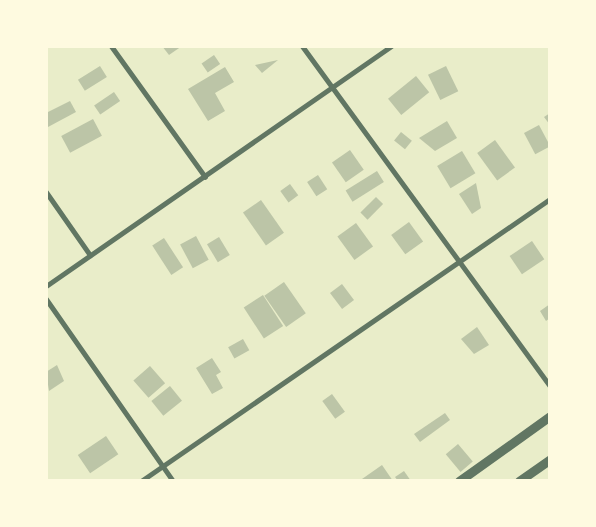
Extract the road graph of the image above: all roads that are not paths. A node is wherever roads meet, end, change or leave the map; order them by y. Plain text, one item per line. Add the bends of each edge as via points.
1 (111, 46) edge
2 (302, 46) edge
3 (391, 46) edge
4 (330, 89) junction
5 (205, 177) junction
6 (46, 192) edge
7 (550, 198) edge
8 (90, 255) junction
9 (460, 261) junction
10 (46, 286) edge
11 (46, 299) edge
12 (550, 386) edge
13 (550, 416) edge
14 (550, 459) edge
15 (163, 465) junction
16 (141, 481) edge
17 (174, 481) edge
18 (459, 481) edge
19 (519, 481) edge

1 - 5 street
2 - 4 street
3 - 4 street
4 - 5 street
4 - 9 street
5 - 8 street
6 - 8 street
7 - 9 street
8 - 10 street
9 - 12 street
9 - 15 street
11 - 15 street
13 - 18 street
14 - 19 street
15 - 16 street
15 - 17 street

